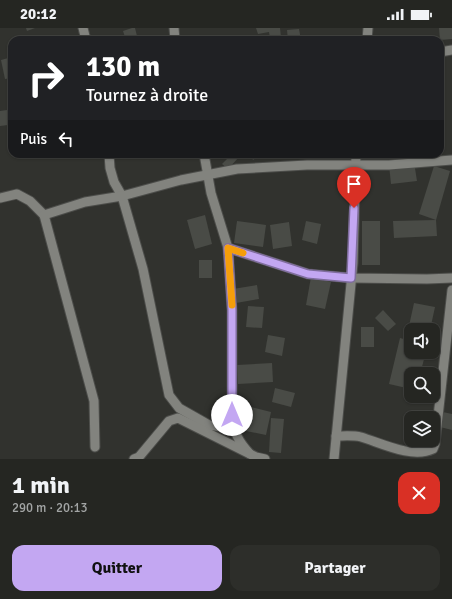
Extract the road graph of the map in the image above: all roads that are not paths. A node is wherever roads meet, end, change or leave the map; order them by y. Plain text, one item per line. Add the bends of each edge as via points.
1 (109, 158) edge
2 (205, 158) edge
3 (356, 158) edge
4 (452, 160) edge
5 (355, 165) junction
6 (208, 175) junction
7 (122, 196) junction
8 (0, 198) edge
9 (44, 215) junction
10 (228, 248) junction
11 (351, 278) junction
12 (452, 278) edge
13 (452, 290) edge
14 (234, 429) junction
15 (336, 436) junction
16 (95, 447) dead end
17 (250, 454) junction
18 (333, 458) edge
19 (134, 459) edge
20 (265, 459) edge

1 - 7 street via 114,182
2 - 6 street
3 - 5 street
4 - 5 street
5 - 6 street via 307,164 237,169
5 - 11 street
6 - 7 street
6 - 10 street
7 - 9 street via 85,202
7 - 14 street via 143,269 169,395 179,408 209,425
8 - 9 street via 17,194 30,201
9 - 16 street via 94,401
10 - 11 street via 308,274
10 - 14 street
11 - 12 street
11 - 15 street
13 - 15 street via 433,449 404,451 359,437
14 - 17 street via 240,443
15 - 18 street
17 - 19 street via 178,418 169,421 139,457
17 - 20 street

